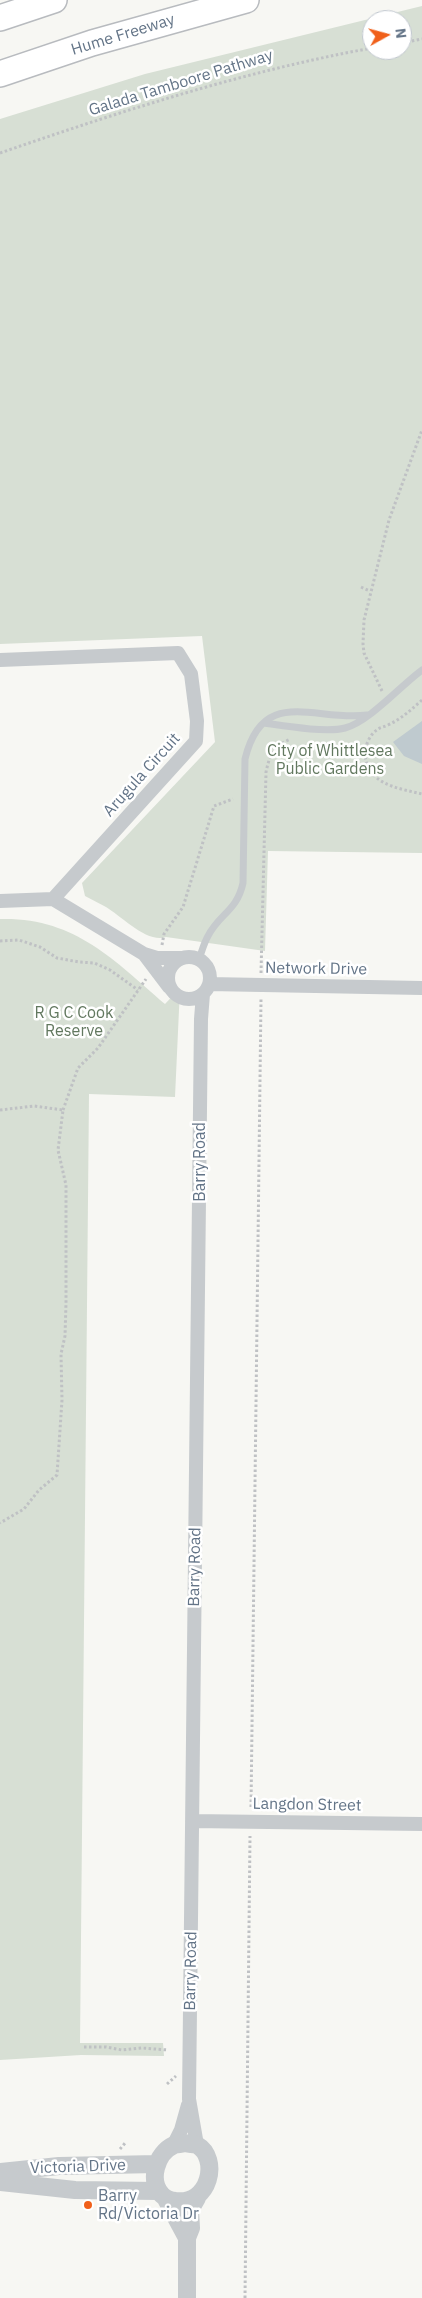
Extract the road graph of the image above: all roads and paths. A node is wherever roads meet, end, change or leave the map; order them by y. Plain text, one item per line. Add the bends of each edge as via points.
1 (54, 0) edge
2 (246, 0) edge
3 (0, 18) edge
4 (362, 50) edge
5 (0, 74) edge
6 (0, 153) edge
7 (422, 430) edge
8 (361, 587) dead end
9 (370, 591) junction
10 (0, 660) edge
11 (422, 670) edge
12 (422, 700) edge
13 (386, 701) junction
14 (366, 715) junction
15 (264, 723) junction
16 (294, 738) dead end
17 (422, 794) edge
18 (244, 799) junction
19 (53, 899) junction
20 (0, 901) edge
21 (0, 941) edge
22 (182, 958) junction
23 (199, 959) junction
24 (158, 962) junction
25 (261, 985) junction
26 (170, 988) junction
27 (422, 988) edge
28 (206, 989) junction
29 (138, 990) junction
30 (183, 999) junction
31 (201, 1034) junction
32 (0, 1110) edge
33 (63, 1110) junction
34 (0, 1523) edge
35 (192, 1821) junction
36 (250, 1822) junction
37 (422, 1824) edge
38 (84, 2047) dead end
39 (168, 2050) dead end
40 (189, 2099) junction
41 (173, 2146) junction
42 (197, 2146) junction
43 (157, 2164) junction
44 (0, 2172) edge
45 (0, 2182) edge
46 (162, 2195) junction
47 (197, 2198) junction
48 (187, 2238) junction
49 (186, 2298) edge
50 (245, 2298) edge

1 - 3 highway
2 - 5 highway, Hume Freeway via 92,43
4 - 6 path, Galada Tamboore Pathway via 242,76
7 - 9 path via 389,520
8 - 9 path
9 - 13 path via 363,644
10 - 19 street, Arugula Circuit via 178,653 191,674 196,741
11 - 13 lane
12 - 17 path via 405,715 376,730 365,749 366,766 376,778
13 - 14 lane
14 - 15 lane via 349,717 286,712
14 - 15 lane via 339,729
15 - 18 lane via 249,743 245,759
16 - 25 path via 274,749 266,772
18 - 23 lane via 243,883 240,894 208,936
18 - 24 path via 229,799 214,806 183,907 164,934
19 - 20 street
19 - 24 street
21 - 29 path via 19,940 40,947 57,958 94,963
22 - 23 street via 191,956
22 - 24 street
22 - 26 street via 169,970
23 - 28 street via 210,973
24 - 26 street
24 - 29 path
25 - 27 street, Network Drive
25 - 28 street, Network Drive
25 - 36 path
26 - 30 street
28 - 30 street via 192,1000
28 - 31 street, Barry Road
29 - 33 path via 98,1048 78,1068
30 - 31 street, Barry Road
31 - 35 street, Barry Road
32 - 33 path via 34,1106
33 - 34 path via 58,1150 66,1185 66,1303 57,1475 24,1509
35 - 36 street, Langdon Street
35 - 40 street, Barry Road
36 - 37 street, Langdon Street
36 - 50 path
38 - 39 path
40 - 41 street, Barry Road
40 - 42 street, Barry Road
41 - 42 street via 185,2143
41 - 43 street
42 - 47 street via 205,2154 209,2173 204,2190
43 - 44 street, Victoria Drive via 68,2165
43 - 46 street via 154,2178
45 - 46 street, Victoria Drive
46 - 47 street via 181,2202
46 - 48 street
47 - 48 street via 190,2210 191,2228
48 - 49 street

